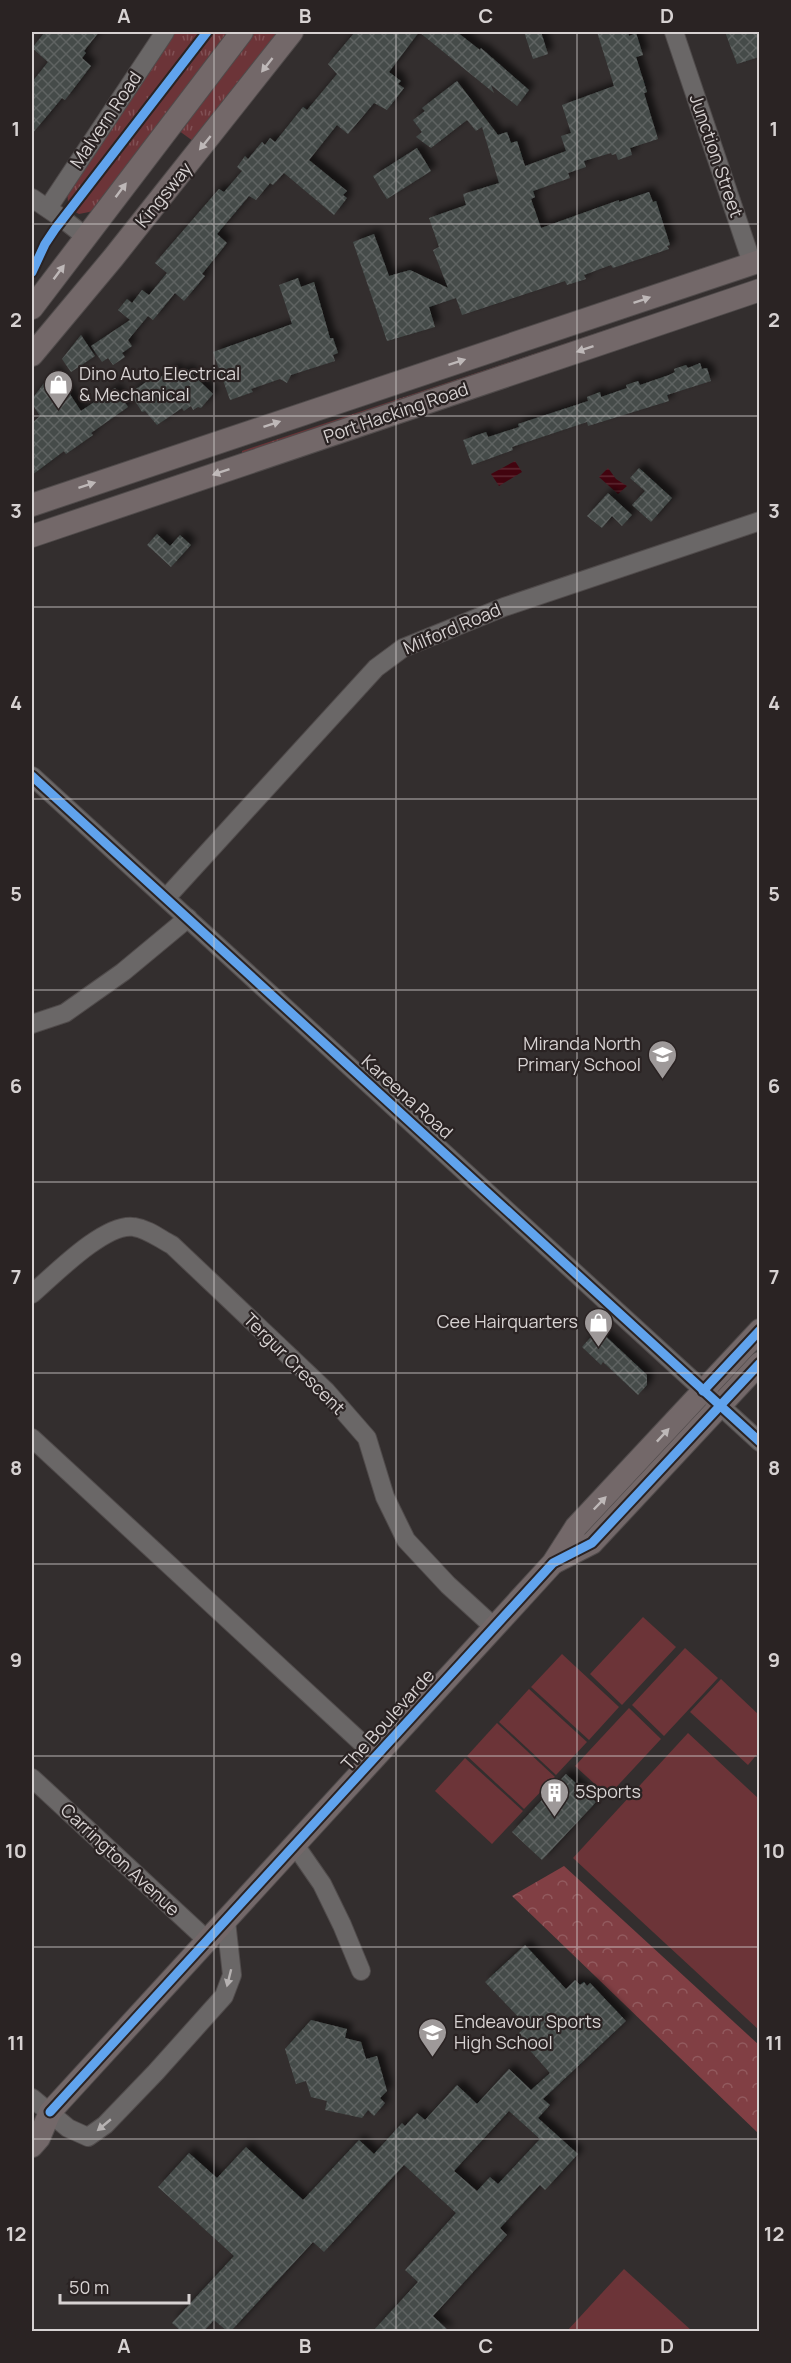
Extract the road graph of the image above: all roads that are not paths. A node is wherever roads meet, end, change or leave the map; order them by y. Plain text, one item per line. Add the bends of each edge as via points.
1 (165, 32) edge
2 (242, 32) edge
3 (292, 32) edge
4 (674, 32) edge
5 (32, 198) edge
6 (48, 208) junction
7 (86, 237) junction
8 (113, 258) junction
9 (757, 268) edge
10 (759, 290) edge
11 (32, 308) edge
12 (32, 355) edge
13 (32, 505) edge
14 (759, 521) edge
15 (32, 536) edge
16 (32, 776) edge
17 (166, 898) junction
18 (188, 918) junction
19 (32, 1024) edge
20 (32, 1294) edge
21 (759, 1330) edge
22 (759, 1363) edge
23 (703, 1391) junction
24 (720, 1406) junction
25 (32, 1438) edge
26 (759, 1442) edge
27 (553, 1563) junction
28 (494, 1628) junction
29 (377, 1756) junction
30 (32, 1778) edge
31 (295, 1845) junction
32 (226, 1921) junction
33 (208, 1941) junction
34 (361, 1971) dead end
35 (32, 2098) edge
36 (41, 2116) edge
37 (32, 2146) edge

1 - 6 street, Malvern Road
7 -> 2 main road, Kingsway
3 -> 8 main road, Kingsway
4 - 9 street, Junction Street
5 - 6 street
6 - 7 street
7 - 8 main road
11 -> 7 main road, Kingsway
8 - 12 main road, Kingsway
13 -> 9 main road, Port Hacking Road
10 -> 15 main road, Port Hacking Road
14 - 17 street, Milford Road via 504,607 403,648 376,668
16 - 17 street, Kareena Road
17 - 18 street, Kareena Road
18 - 19 street via 123,972 65,1013
18 - 23 street, Kareena Road
20 - 28 street, Tergur Crescent via 95,1241 115,1230 133,1227 172,1245 326,1391 367,1438 385,1497 406,1540
21 - 23 main road, The Boulevarde
22 - 24 main road, The Boulevarde
23 - 24 street, Kareena Road
27 -> 23 main road, The Boulevarde via 576,1527
24 - 26 street, Kareena Road
24 - 27 main road, The Boulevarde via 592,1543
25 - 29 street
27 - 28 main road, The Boulevarde
28 - 29 main road, The Boulevarde
29 - 31 main road, The Boulevarde
30 - 33 street, Carrington Avenue
31 - 32 main road, The Boulevarde
31 - 34 street via 322,1884
32 - 33 main road, The Boulevarde
32 -> 36 street via 232,1975 224,1996 164,2064 105,2125 88,2137
33 - 36 main road, The Boulevarde
35 - 36 street
36 - 37 main road, The Boulevarde via 39,2138

